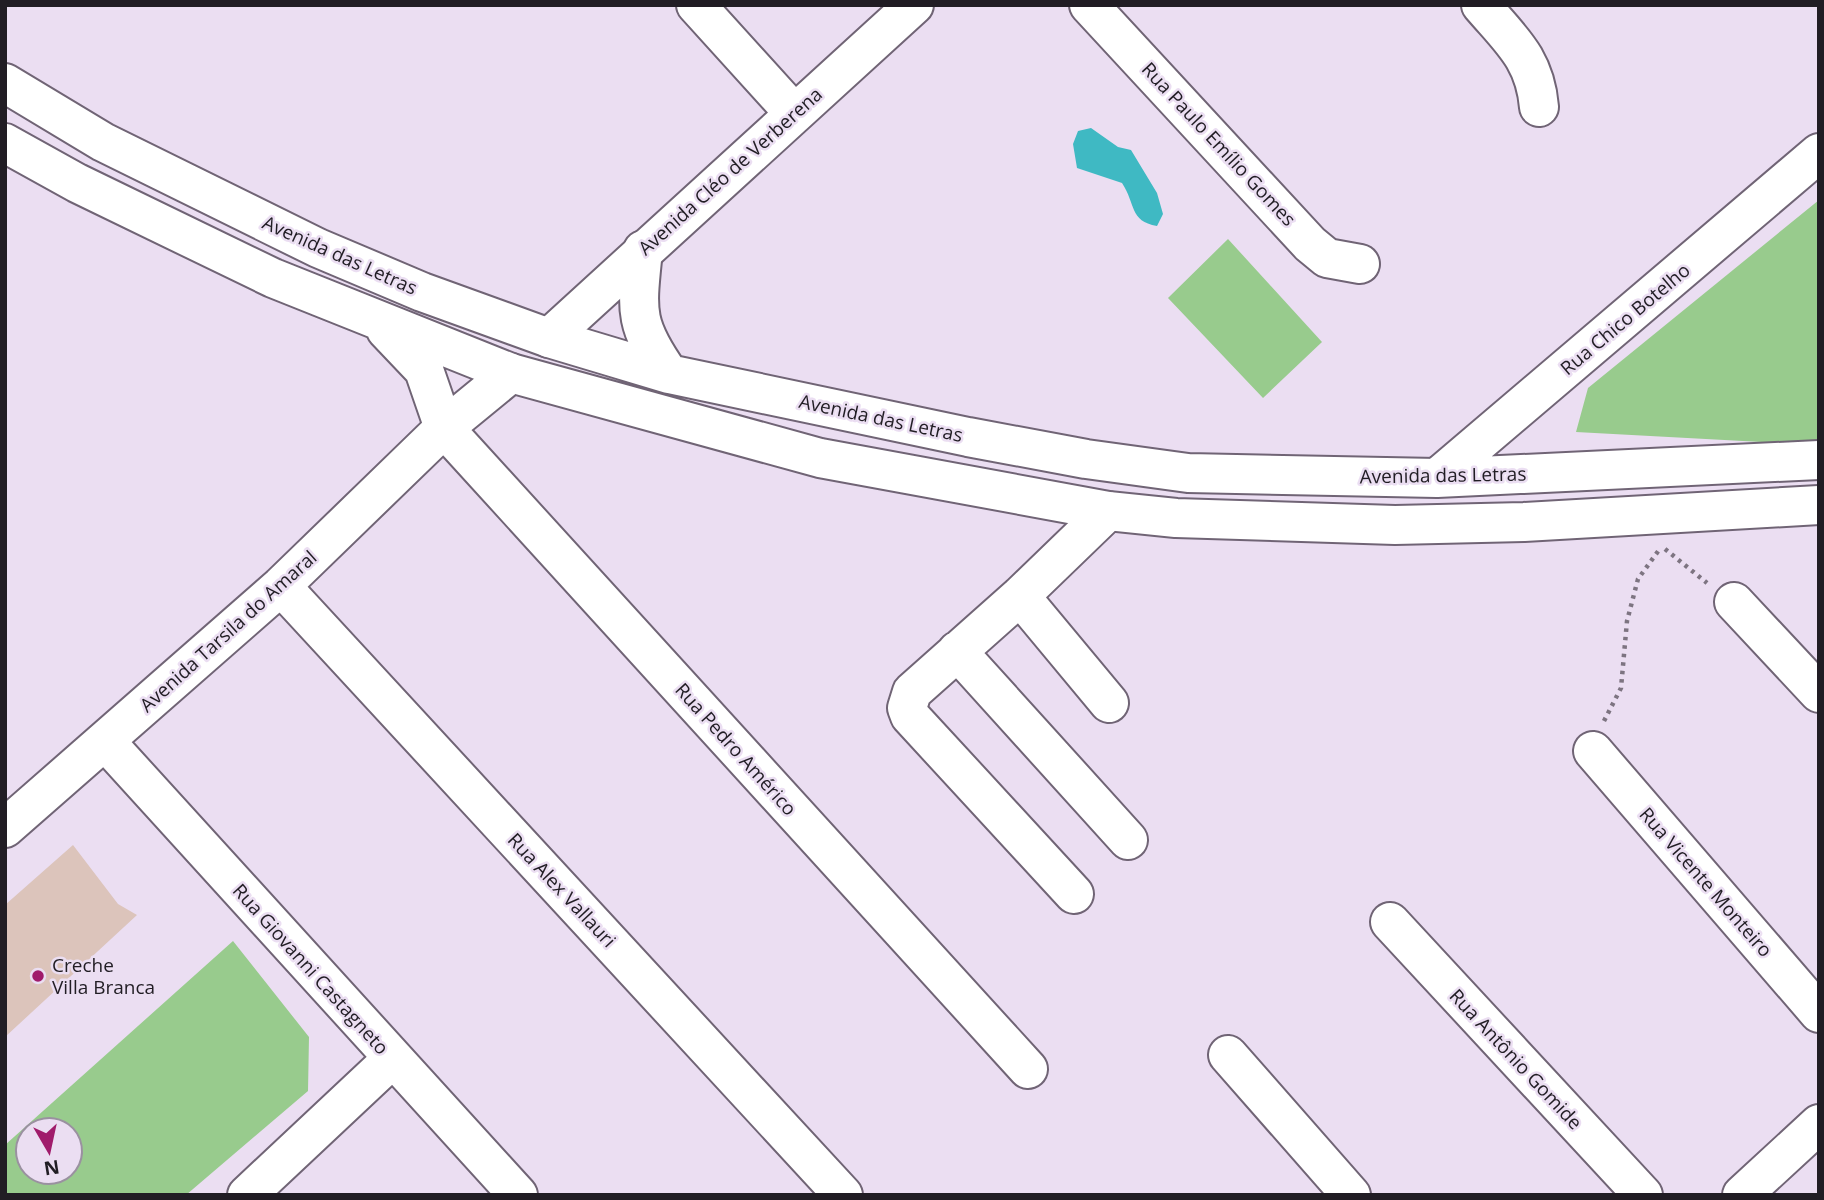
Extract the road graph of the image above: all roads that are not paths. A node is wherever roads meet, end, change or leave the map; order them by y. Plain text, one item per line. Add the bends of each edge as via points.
1 (696, 5) edge
2 (914, 5) edge
3 (1089, 5) edge
4 (1481, 5) edge
5 (5, 83) edge
6 (1539, 107) dead end
7 (794, 113) junction
8 (103, 142) junction
9 (5, 143) edge
10 (1819, 153) edge
11 (77, 183) junction
12 (643, 250) junction
13 (1360, 264) dead end
14 (377, 321) junction
15 (549, 338) junction
16 (511, 373) junction
17 (669, 374) junction
18 (715, 384) junction
19 (1520, 407) junction
20 (698, 426) junction
21 (444, 428) junction
22 (1819, 460) edge
23 (1514, 474) junction
24 (1437, 478) junction
25 (1819, 505) edge
26 (1108, 511) junction
27 (1524, 522) junction
28 (281, 586) junction
29 (1020, 596) junction
30 (1734, 602) road end
31 (957, 651) junction
32 (1819, 693) edge
33 (1109, 704) dead end
34 (105, 741) junction
35 (1592, 751) road end
36 (10, 815) edge
37 (1128, 840) dead end
38 (1074, 894) dead end
39 (1390, 922) dead end
40 (1819, 1013) edge
41 (1228, 1055) dead end
42 (393, 1059) junction
43 (1028, 1069) dead end
44 (1819, 1124) edge
45 (247, 1195) edge
46 (518, 1195) edge
47 (843, 1195) edge
48 (1350, 1195) edge
49 (1643, 1195) edge
50 (1742, 1195) edge

1 - 7 street
2 - 7 street, Avenida Cléo de Verberena
3 - 13 street, Rua Paulo Emílio Gomes via 1310,244 1327,258
4 - 6 street via 1533,70
5 - 8 street, Avenida das Letras
7 - 12 street, Avenida Cléo de Verberena
8 - 11 street via 60,123 50,122 38,132 41,153
8 - 15 street, Avenida das Letras via 318,248
9 - 11 street
10 - 19 street, Rua Chico Botelho
11 - 14 street via 273,278
12 - 15 street, Avenida Cléo de Verberena
12 - 17 street via 638,298 641,328
14 - 16 street
14 - 21 street via 424,370
15 - 17 street, Avenida das Letras
16 - 20 street
16 - 21 street, Avenida Tarsila do Amaral
17 - 18 street, Avenida das Letras
18 - 20 street via 748,398 754,411 740,425
18 - 24 street, Avenida das Letras via 968,437 1188,473
19 - 23 street via 1512,445
19 - 24 street, Rua Chico Botelho
20 - 26 street via 820,458
21 - 28 street, Avenida Tarsila do Amaral
21 - 43 street, Rua Pedro Américo
22 - 23 street, Avenida das Letras
23 - 24 street, Avenida das Letras
23 - 27 street
25 - 27 street
26 - 27 street via 1176,518 1395,525
26 - 29 street
28 - 34 street, Avenida Tarsila do Amaral
28 - 47 street, Rua Alex Vallauri
29 - 31 street
29 - 33 street
30 - 32 street
31 - 37 street
31 - 38 street via 912,692 907,708 910,716
34 - 36 street, Avenida Tarsila do Amaral
34 - 42 street, Rua Giovanni Castagneto
35 - 40 street, Rua Vicente Monteiro
39 - 49 street, Rua Antônio Gomide
41 - 48 street
42 - 45 street
42 - 46 street, Rua Giovanni Castagneto
44 - 50 street

